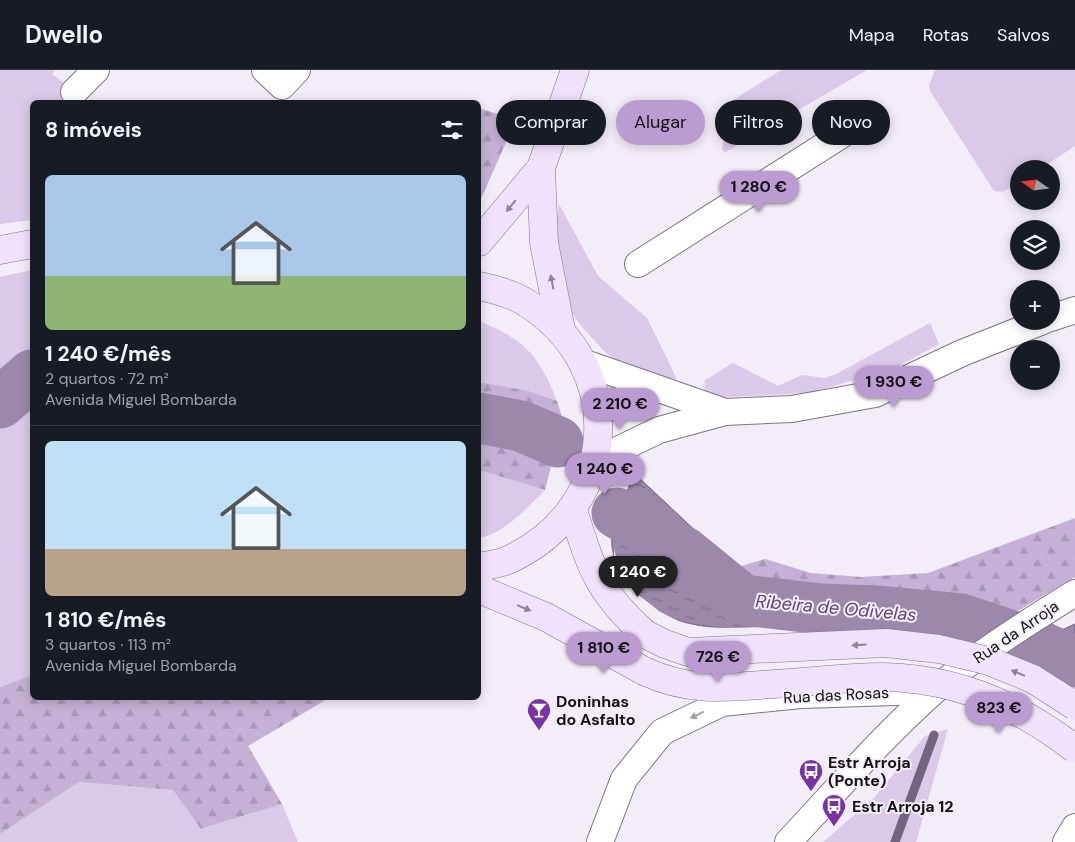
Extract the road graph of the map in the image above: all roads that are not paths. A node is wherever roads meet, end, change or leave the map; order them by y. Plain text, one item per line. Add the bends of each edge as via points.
1 (96, 70) edge
2 (264, 70) edge
3 (297, 70) edge
4 (575, 70) edge
5 (74, 92) dead end
6 (825, 145) edge
7 (541, 168) junction
8 (481, 240) edge
9 (30, 244) edge
10 (0, 250) edge
11 (638, 264) dead end
12 (481, 287) edge
13 (1075, 310) edge
14 (1060, 315) edge
15 (562, 330) junction
16 (1021, 330) edge
17 (582, 362) junction
18 (725, 412) junction
19 (593, 462) junction
20 (573, 510) junction
21 (481, 567) edge
22 (481, 590) edge
23 (1075, 593) edge
24 (940, 686) junction
25 (1075, 706) edge
26 (1075, 749) edge
27 (1075, 762) edge
28 (1075, 827) edge
29 (600, 842) edge
30 (788, 842) edge
31 (1066, 842) edge

1 - 5 street
2 - 3 street via 282,86
4 - 7 main road
6 - 11 street
7 -> 8 main road
15 -> 7 main road via 544,243
9 - 10 main road
12 - 15 main road via 524,301
13 - 14 street
15 - 17 main road
16 - 18 street via 875,394 792,409
17 - 18 street
17 - 19 main road via 595,393 599,421
18 - 19 street via 659,430
19 - 20 main road via 587,485
20 - 21 main road via 543,540 507,561
25 -> 20 main road, bridge via 1033,679 989,661 939,649 886,644 688,652 665,644 645,634 602,588 588,559
22 -> 26 main road, bridge via 546,617 660,678 714,688 884,677 935,682 980,694 1020,711
23 - 24 street, Rua da Arroja via 1033,618
24 - 27 street, Rua das Rosas via 1026,723 1062,746
24 -> 29 street, Rua das Rosas via 722,703 662,732 624,778
24 - 30 street, Rua da Arroja via 909,714
28 - 31 street

